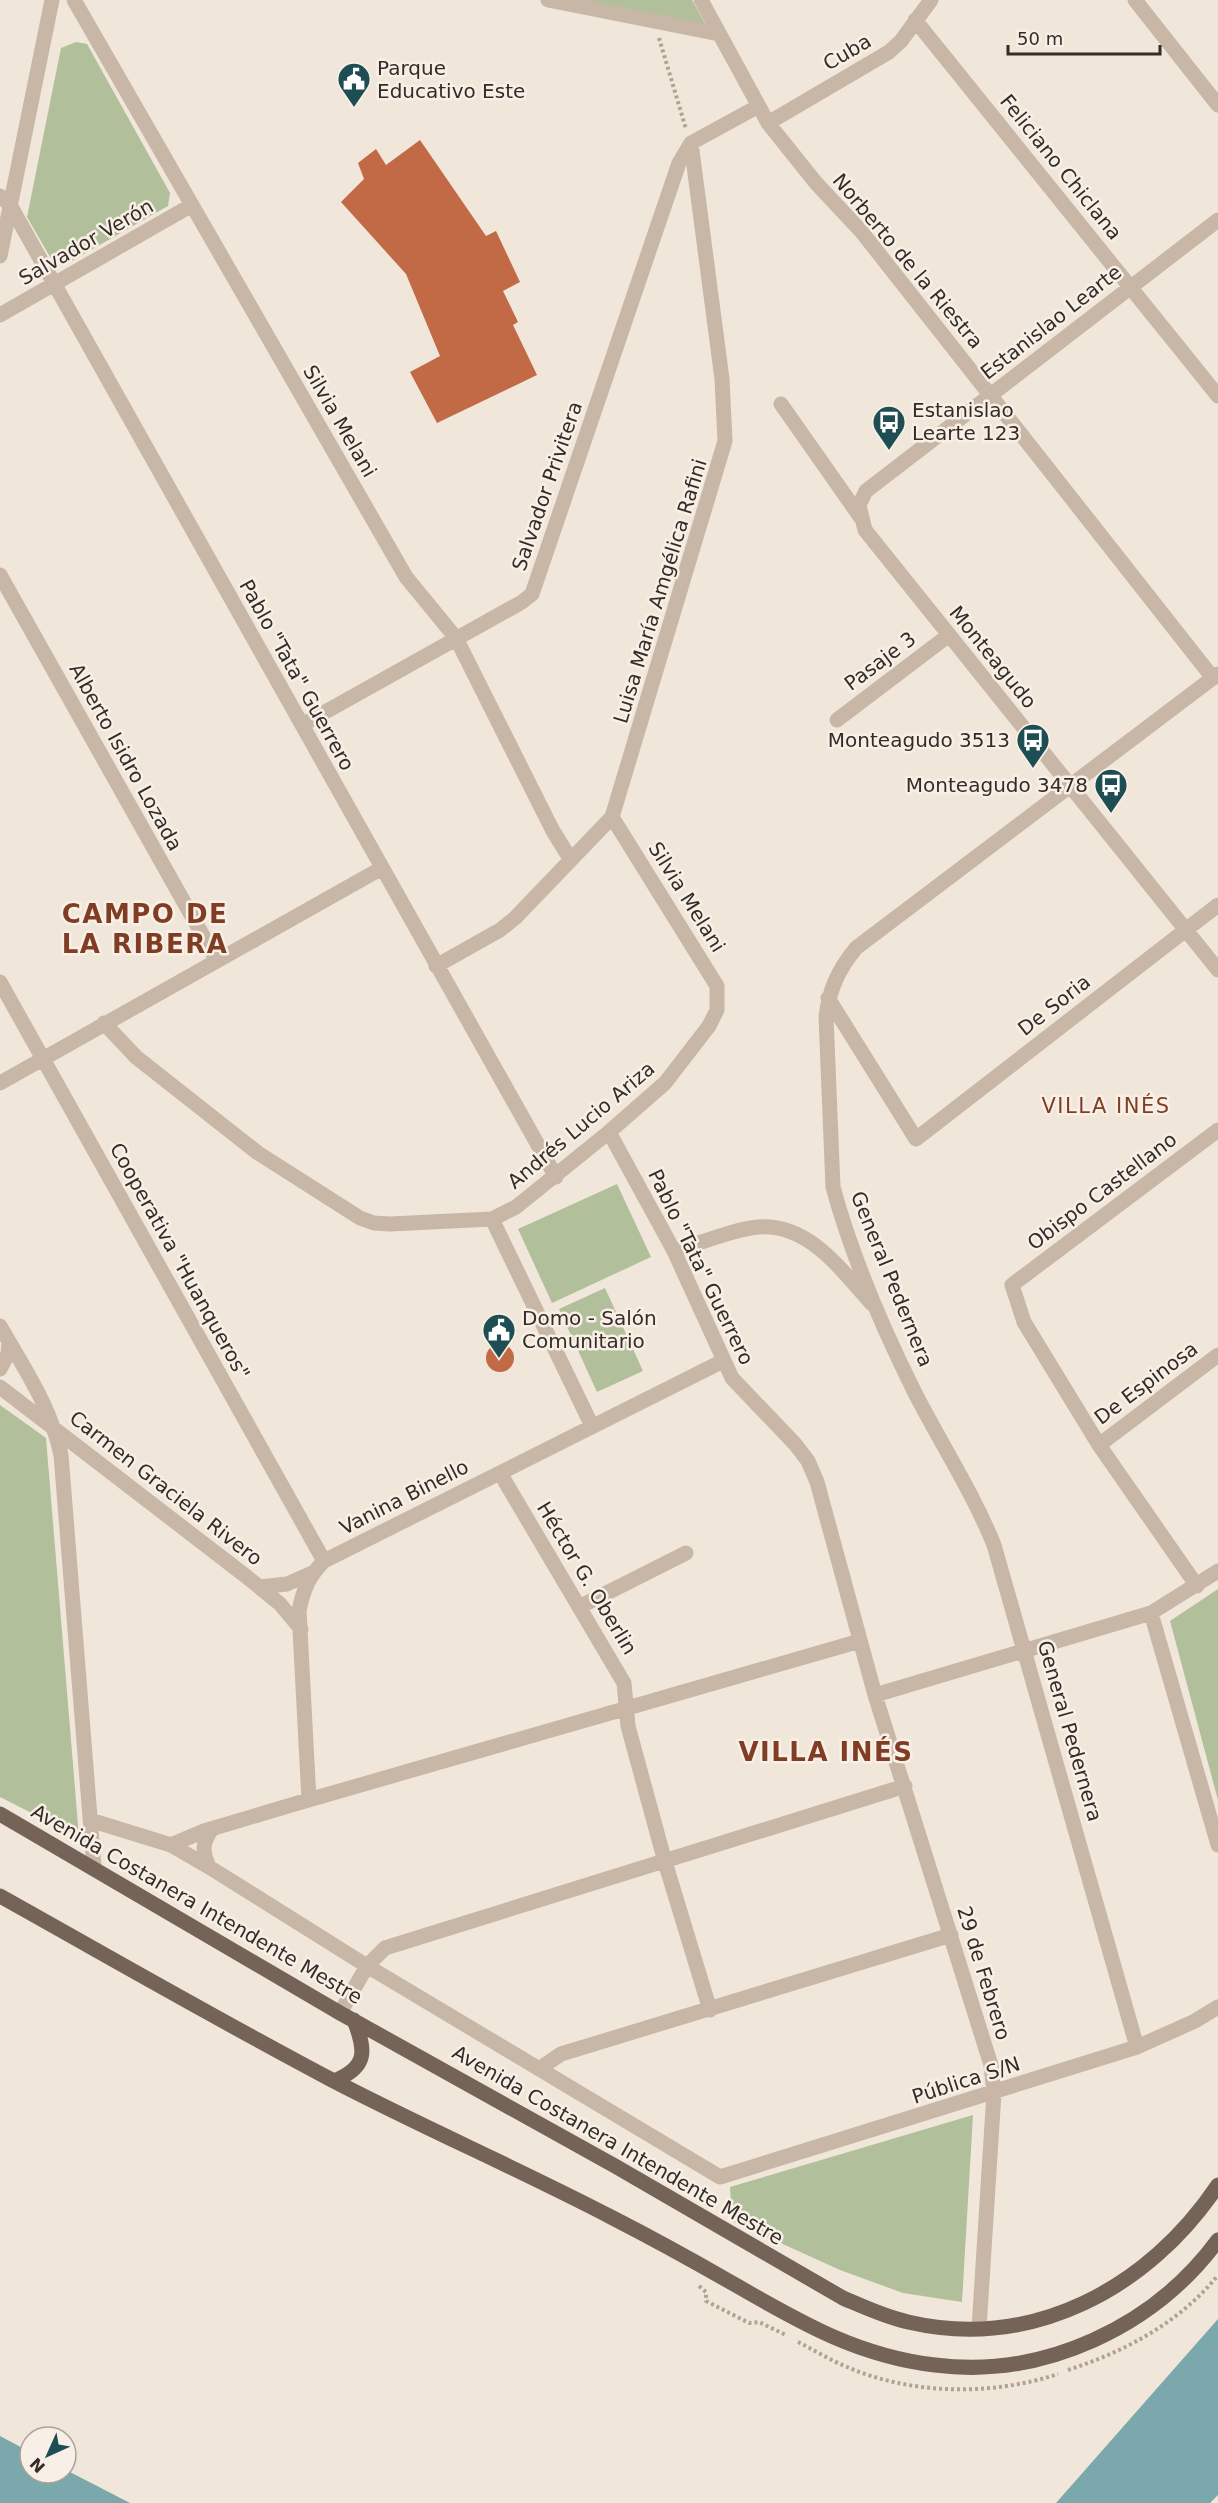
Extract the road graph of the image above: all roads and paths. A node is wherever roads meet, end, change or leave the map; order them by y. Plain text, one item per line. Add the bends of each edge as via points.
1 (52, 0) edge
2 (74, 0) edge
3 (548, 0) edge
4 (701, 0) edge
5 (931, 0) edge
6 (1135, 0) edge
7 (571, 3) edge
8 (915, 20) junction
9 (654, 22) junction
10 (719, 34) junction
11 (1218, 105) edge
12 (757, 107) junction
13 (768, 123) junction
14 (691, 143) junction
15 (5, 200) edge
16 (192, 205) junction
17 (1218, 220) edge
18 (0, 256) edge
19 (54, 283) junction
20 (1131, 287) junction
21 (0, 315) edge
22 (990, 396) junction
23 (1218, 396) edge
24 (781, 404) dead end
25 (860, 512) junction
26 (0, 575) edge
27 (949, 635) junction
28 (456, 638) junction
29 (1216, 676) edge
30 (837, 720) dead end
31 (302, 726) junction
32 (1071, 786) junction
33 (612, 818) junction
34 (571, 860) junction
35 (382, 868) junction
36 (1218, 905) edge
37 (1186, 929) junction
38 (216, 959) junction
39 (436, 966) junction
40 (1218, 970) edge
41 (0, 982) edge
42 (828, 998) junction
43 (718, 1002) joint
44 (104, 1023) junction
45 (43, 1058) junction
46 (0, 1083) edge
47 (1218, 1130) edge
48 (609, 1132) junction
49 (556, 1177) junction
50 (492, 1219) junction
51 (674, 1251) junction
52 (879, 1313) junction
53 (0, 1326) edge
54 (9, 1341) junction
55 (1218, 1355) edge
56 (723, 1360) junction
57 (0, 1368) edge
58 (0, 1388) edge
59 (592, 1426) junction
60 (56, 1429) junction
61 (1099, 1445) junction
62 (500, 1473) junction
63 (686, 1553) dead end
64 (324, 1561) junction
65 (1218, 1571) edge
66 (312, 1574) junction
67 (1197, 1586) junction
68 (259, 1587) junction
69 (579, 1607) junction
70 (1151, 1613) junction
71 (301, 1629) junction
72 (860, 1641) junction
73 (1026, 1650) junction
74 (875, 1695) junction
75 (627, 1710) junction
76 (905, 1786) junction
77 (309, 1800) junction
78 (0, 1814) edge
79 (90, 1820) junction
80 (212, 1829) junction
81 (171, 1845) junction
82 (1218, 1845) edge
83 (665, 1862) junction
84 (209, 1866) junction
85 (94, 1868) junction
86 (0, 1896) edge
87 (951, 1935) junction
88 (367, 1966) junction
89 (1218, 2007) edge
90 (710, 2010) junction
91 (340, 2013) junction
92 (354, 2020) junction
93 (1137, 2047) junction
94 (539, 2069) junction
95 (334, 2081) junction
96 (994, 2093) junction
97 (1218, 2185) edge
98 (1218, 2240) edge
99 (978, 2328) junction

1 - 15 street
2 - 16 street, Silvia Melani
3 - 7 street
4 - 10 street, Norberto de la Riestra
5 - 8 street, Cuba
6 - 11 street
7 - 9 street
8 - 13 street, Cuba via 889,52
8 - 20 street, Feliciano Chiclana
9 - 10 street
9 - 14 path
10 - 12 street, Norberto de la Riestra
12 - 13 street, Norberto de la Riestra
12 - 14 street
13 - 22 street, Norberto de la Riestra via 861,231
14 - 28 street, Salvador Privitera via 679,163 532,594
14 - 33 street, Luisa María Amgélica Rafini via 722,379 725,441
15 - 18 street
15 - 19 street, Pablo "Tata" Guerrero
16 - 19 street, Salvador Verón
16 - 28 street, Silvia Melani via 406,577
17 - 20 street, Estanislao Learte
19 - 21 street, Salvador Verón
19 - 31 street, Pablo "Tata" Guerrero
20 - 22 street, Estanislao Learte
20 - 23 street, Feliciano Chiclana
22 - 25 street, Estanislao Learte via 866,491
22 - 29 street, Norberto de la Riestra
24 - 25 street, Monteagudo
25 - 27 street, Monteagudo via 865,530
26 - 38 street, Alberto Isidro Lozada
27 - 30 street, Pasaje 3
27 - 32 street, Monteagudo
28 - 31 street, Salvador Privitera
28 - 34 street, Silvia Melani
29 - 32 street, General Pedernera
31 - 35 street, Pablo "Tata" Guerrero
32 - 37 street, Monteagudo
32 - 42 street, General Pedernera via 856,948 840,969
33 - 34 street, Luisa María Amgélica Rafini
33 - 43 street, Silvia Melani via 717,986
34 - 39 street, Luisa María Amgélica Rafini via 500,930
35 - 38 street
35 - 39 street, Pablo "Tata" Guerrero
36 - 37 street, De Soria
37 - 40 street, Monteagudo
37 - 42 street, De Soria via 916,1139
38 - 44 street
39 - 49 street, Pablo "Tata" Guerrero
41 - 45 street, Cooperativa "Huanqueros"
42 - 52 street, General Pedernera via 833,1187
43 - 48 street, Andrés Lucio Ariza via 709,1026 672,1075
44 - 45 street
44 - 50 street, Andrés Lucio Ariza via 136,1057 258,1153 360,1218 390,1224
45 - 46 street
45 - 64 street, Cooperativa "Huanqueros"
47 - 61 street, Obispo Castellano via 1012,1285 1024,1322
48 - 49 street, Andrés Lucio Ariza
48 - 51 street, Pablo "Tata" Guerrero
49 - 50 street, Andrés Lucio Ariza via 516,1207
50 - 59 street
51 - 52 street via 756,1227 781,1227 805,1238 831,1258
51 - 56 street, Pablo "Tata" Guerrero
52 - 73 street, General Pedernera via 915,1392 986,1525
53 - 54 street
54 - 57 street
54 - 60 street
55 - 61 street, De Espinosa
56 - 59 street, Vanina Binello
56 - 72 street, Pablo "Tata" Guerrero via 732,1378 808,1461
58 - 60 street, Carmen Graciela Rivero
59 - 62 street, Vanina Binello
60 - 68 street, Carmen Graciela Rivero
60 - 79 street
61 - 67 street
62 - 64 street, Vanina Binello
62 - 69 street, Héctor G. Oberlin
63 - 69 street
64 - 66 street, Vanina Binello
65 - 67 street
66 - 68 street via 287,1584
66 - 71 street, Vanina Binello via 302,1597
67 - 70 street
68 - 71 street, Carmen Graciela Rivero
69 - 75 street, Héctor G. Oberlin via 624,1683
70 - 73 street
70 - 82 street
71 - 77 street, Vanina Binello
72 - 74 street, 29 de Febrero
72 - 75 street
73 - 74 street
73 - 93 street, General Pedernera
74 - 76 street, 29 de Febrero
75 - 77 street
75 - 83 street, Héctor G. Oberlin
76 - 83 street
76 - 87 street, 29 de Febrero
77 - 80 street
78 - 85 main road, Avenida Costanera Intendente Mestre
79 - 81 street
79 - 85 street
80 - 81 street
80 - 84 street via 203,1850
81 - 84 street
83 - 88 street via 384,1948
83 - 90 street, Héctor G. Oberlin
84 - 88 street
85 - 91 main road, Avenida Costanera Intendente Mestre
86 - 95 main road
87 - 90 street
87 - 96 street, 29 de Febrero via 991,2065
88 - 91 street
88 - 94 street
89 - 93 street, Pública S/N
90 - 94 street via 561,2054
91 - 92 main road, Avenida Costanera Intendente Mestre
92 - 95 main road via 363,2055 348,2075
92 - 99 main road, Avenida Costanera Intendente Mestre via 843,2298 907,2322
93 - 96 street, Pública S/N
94 - 96 street, Pública S/N via 720,2177
95 - 98 main road via 600,2211 781,2312 856,2348 896,2360 976,2367 1021,2362 1095,2340 1157,2304
96 - 99 street, 29 de Febrero
97 - 99 main road, Avenida Costanera Intendente Mestre via 1175,2241 1136,2273 1095,2299 1037,2320

